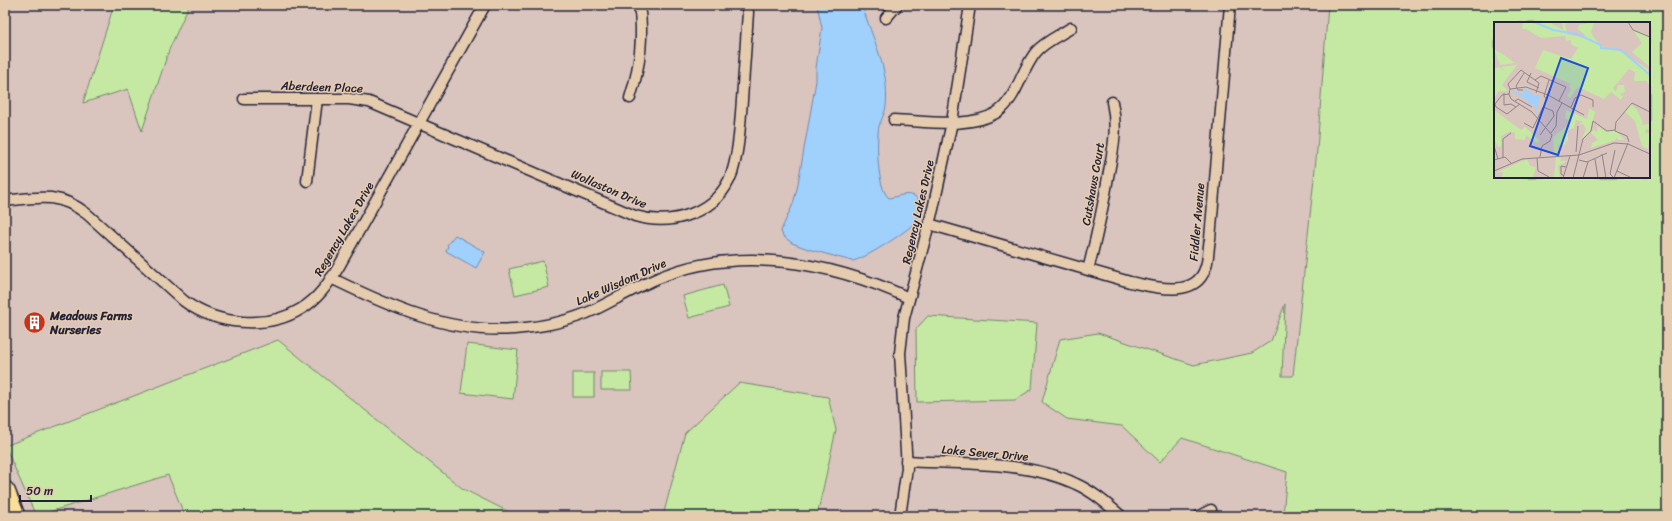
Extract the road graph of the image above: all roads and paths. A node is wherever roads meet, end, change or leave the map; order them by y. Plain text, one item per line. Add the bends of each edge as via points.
1 (485, 5) edge
2 (639, 5) edge
3 (746, 5) edge
4 (897, 5) edge
5 (970, 5) edge
6 (1230, 5) edge
7 (886, 18) dead end
8 (1071, 28) dead end
9 (630, 98) dead end
10 (244, 99) dead end
11 (318, 99) junction
12 (1112, 102) dead end
13 (894, 120) dead end
14 (952, 122) junction
15 (420, 123) junction
16 (307, 181) dead end
17 (5, 201) edge
18 (930, 224) junction
19 (1088, 270) junction
20 (331, 278) junction
21 (909, 298) junction
22 (906, 461) junction
23 (5, 491) edge
24 (1211, 510) dead end
25 (15, 516) edge
26 (900, 516) edge
27 (1121, 516) edge
28 (1199, 516) edge

1 - 15 street, Regency Lakes Drive
2 - 9 street via 641,44
3 - 15 street, Wollaston Drive via 748,12 739,135 731,174 716,198 681,218 659,221 636,216
4 - 7 street
5 - 14 street, Regency Lakes Drive
6 - 19 street, Fiddler Avenue via 1210,239 1206,268 1202,276 1191,285 1158,288
8 - 14 street via 1036,51 1010,99 997,112 977,120
10 - 11 street, Aberdeen Place
11 - 15 street, Aberdeen Place via 369,102
11 - 16 street
12 - 19 street, Cutshaws Court via 1115,113 1115,139 1101,219
13 - 14 street
14 - 18 street, Regency Lakes Drive
15 - 20 street, Regency Lakes Drive
17 - 20 street, Regency Lakes Drive via 46,196 73,204 184,302 214,317 232,321 262,321 291,314 313,301
18 - 19 street, Fiddler Avenue
18 - 21 street, Regency Lakes Drive
20 - 21 street, Lake Wisdom Drive via 393,307 435,321 480,329 512,329 576,317 657,278 698,266 749,259 787,262 831,271
21 - 22 street via 900,353
22 - 26 street
22 - 27 street, Lake Sever Drive via 1010,467 1045,473 1086,489
23 - 25 highway
24 - 28 street

